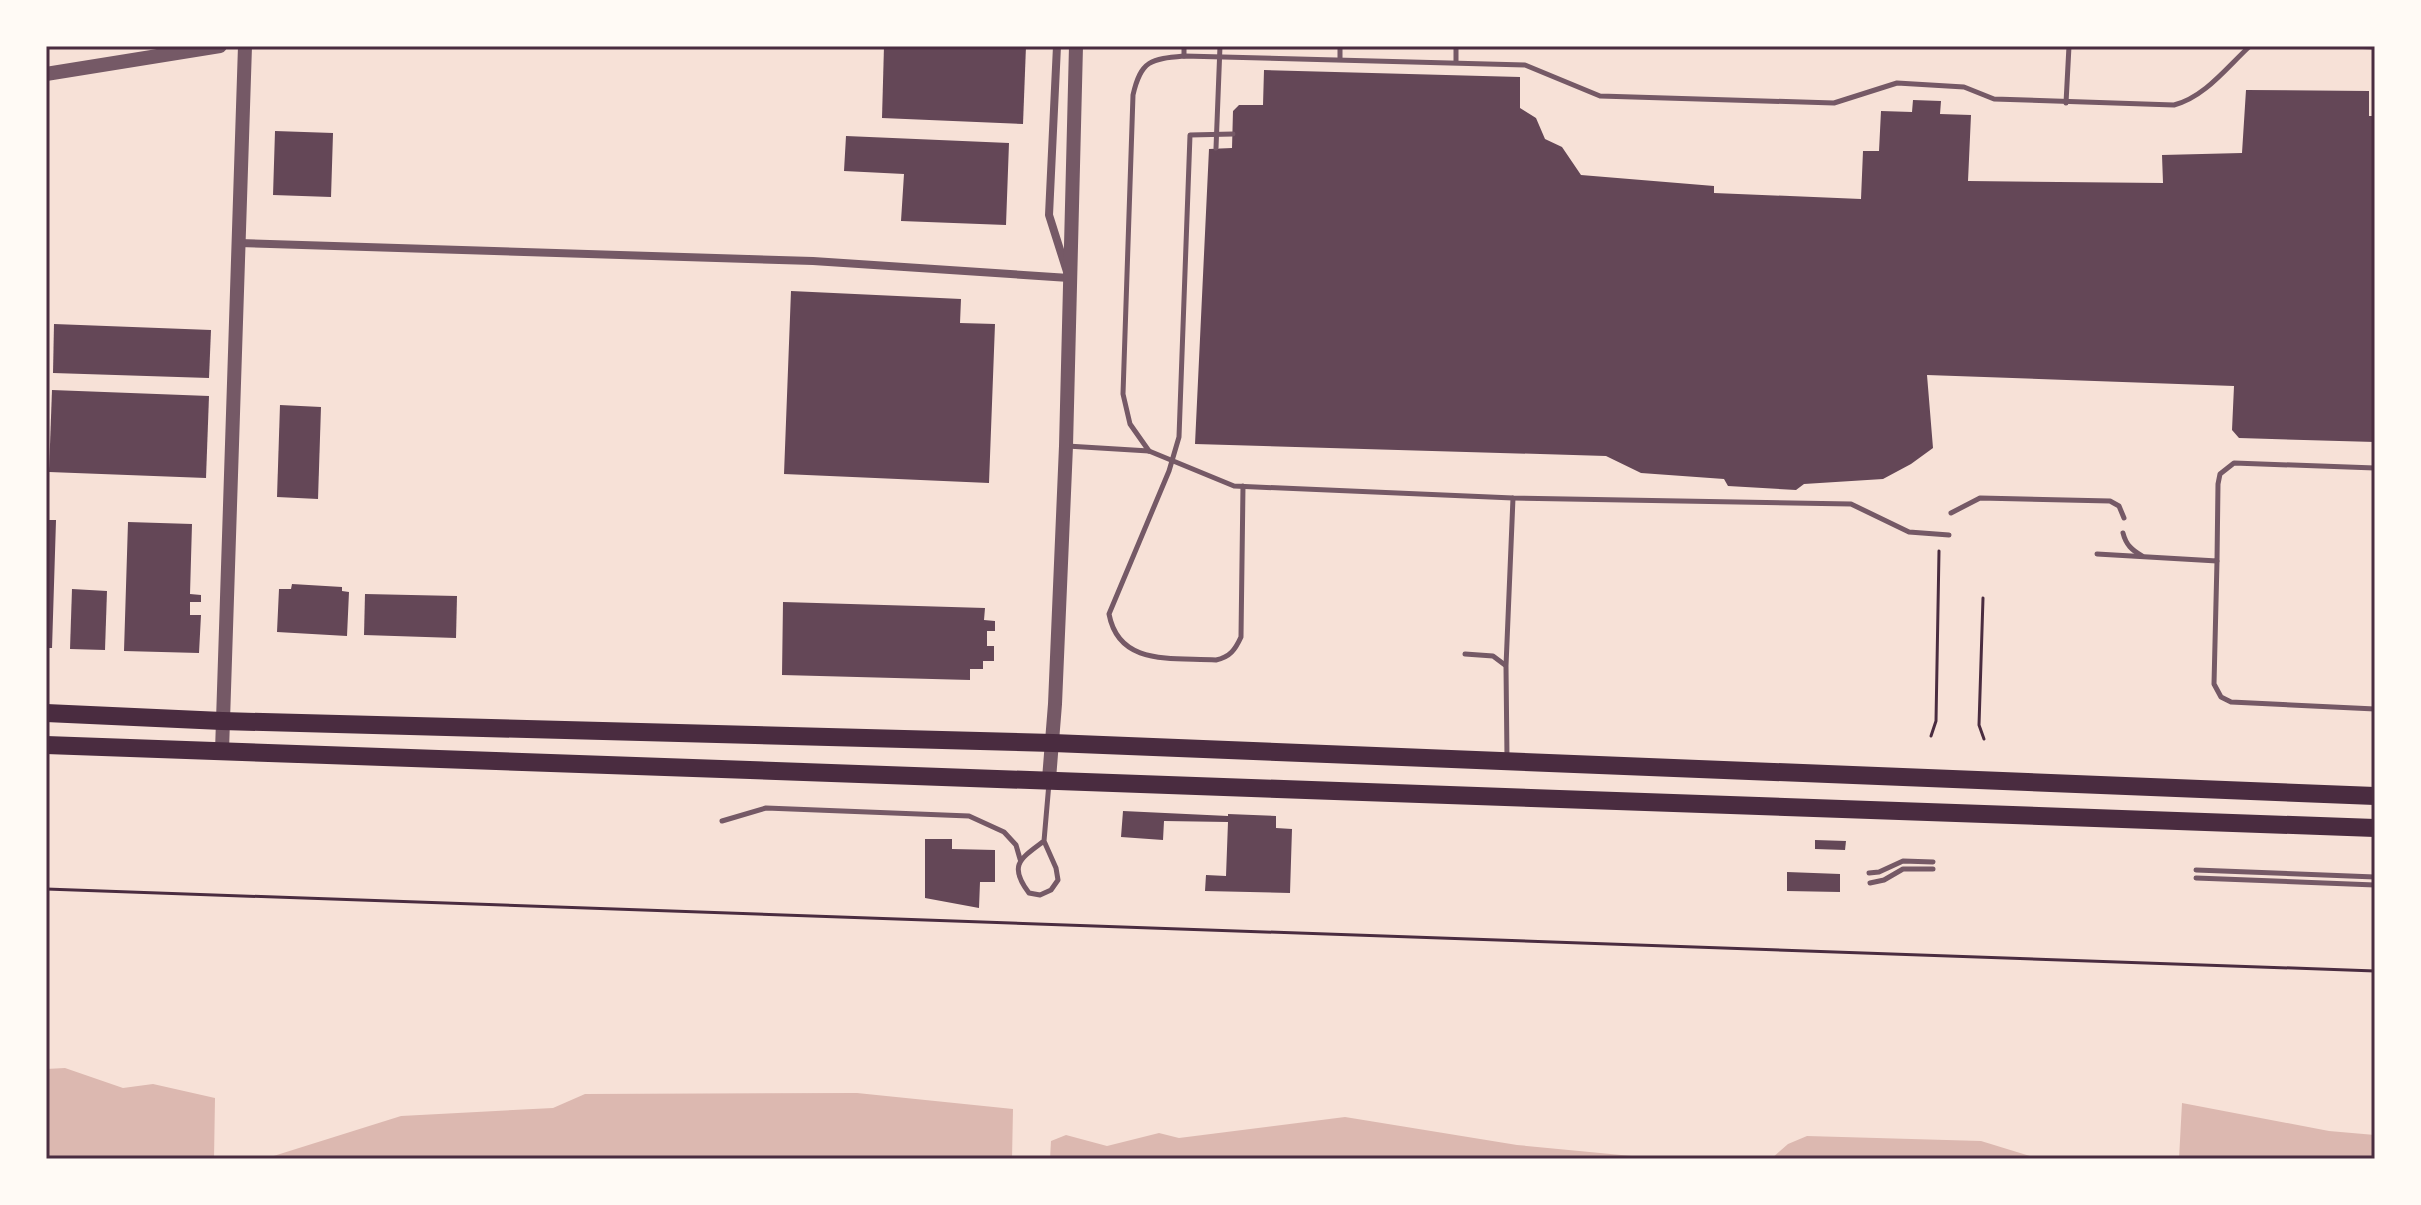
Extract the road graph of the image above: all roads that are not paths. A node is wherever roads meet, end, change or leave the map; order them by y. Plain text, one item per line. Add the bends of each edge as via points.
1 (220, 46) edge
2 (245, 46) edge
3 (1057, 46) edge
4 (1076, 46) edge
5 (1184, 46) edge
6 (1220, 46) edge
7 (1340, 46) edge
8 (1456, 46) edge
9 (2069, 46) edge
10 (2250, 46) edge
11 (2351, 46) edge
12 (2375, 47) edge
13 (1184, 56) junction
14 (1340, 59) junction
15 (1456, 61) junction
16 (46, 74) edge
17 (2066, 103) junction
18 (1233, 134) dead end
19 (1216, 148) dead end
20 (239, 243) junction
21 (1069, 278) junction
22 (1066, 446) junction
23 (1149, 451) junction
24 (2375, 468) edge
25 (1243, 486) junction
26 (1513, 498) junction
27 (1951, 513) dead end
28 (2124, 518) dead end
29 (2123, 533) dead end
30 (1949, 535) dead end
31 (2097, 554) dead end
32 (2143, 557) junction
33 (2217, 561) junction
34 (1465, 654) dead end
35 (1506, 666) junction
36 (2375, 709) edge
37 (46, 713) edge
38 (222, 721) junction
39 (1053, 743) junction
40 (46, 745) edge
41 (222, 751) junction
42 (1507, 760) junction
43 (1049, 779) junction
44 (2375, 796) edge
45 (722, 821) dead end
46 (2375, 828) edge
47 (1044, 841) junction
48 (1020, 859) junction
49 (1933, 862) dead end
50 (1933, 869) dead end
51 (2196, 870) dead end
52 (1869, 873) dead end
53 (2375, 877) edge
54 (2196, 878) dead end
55 (1870, 883) dead end
56 (2375, 885) edge

1 - 16 street
2 - 20 street
3 - 21 street via 1049,215
4 - 21 street
5 - 13 lane
6 - 19 lane
7 - 14 lane
8 - 15 lane
9 - 17 lane
10 - 17 lane via 2188,101
11 - 12 lane
13 - 14 lane
13 - 23 lane via 1155,58 1138,72 1133,95 1123,394 1130,424
14 - 15 lane
15 - 17 lane via 1525,65 1596,96 1834,103 1897,83 1964,87 1994,99
18 - 25 lane via 1190,135 1179,437 1109,614 1120,642 1135,653 1216,660 1227,657 1241,637
20 - 21 street via 813,261
20 - 38 street
21 - 22 street
22 - 23 lane
22 - 39 street
23 - 25 lane
24 - 33 lane via 2234,463 2226,467 2218,484
25 - 26 lane
26 - 30 lane via 1851,504 1909,532
26 - 35 lane
27 - 28 lane via 1980,498 2081,500 2110,501
29 - 32 lane
31 - 32 lane
32 - 33 lane
33 - 36 lane via 2214,684 2221,697 2231,702
34 - 35 lane via 1493,656
35 - 42 lane
37 - 38 main road
38 - 39 main road
38 - 41 street
39 - 42 main road
39 - 43 street
40 - 41 main road
41 - 43 main road
42 - 44 main road
43 - 46 main road
43 - 47 lane
45 - 48 lane via 766,808 969,816 1004,832
47 - 48 lane
47 - 48 lane via 1058,880 1051,890 1029,893 1019,877
49 - 52 lane via 1903,861
50 - 55 lane via 1903,869
51 - 53 lane
54 - 56 lane

